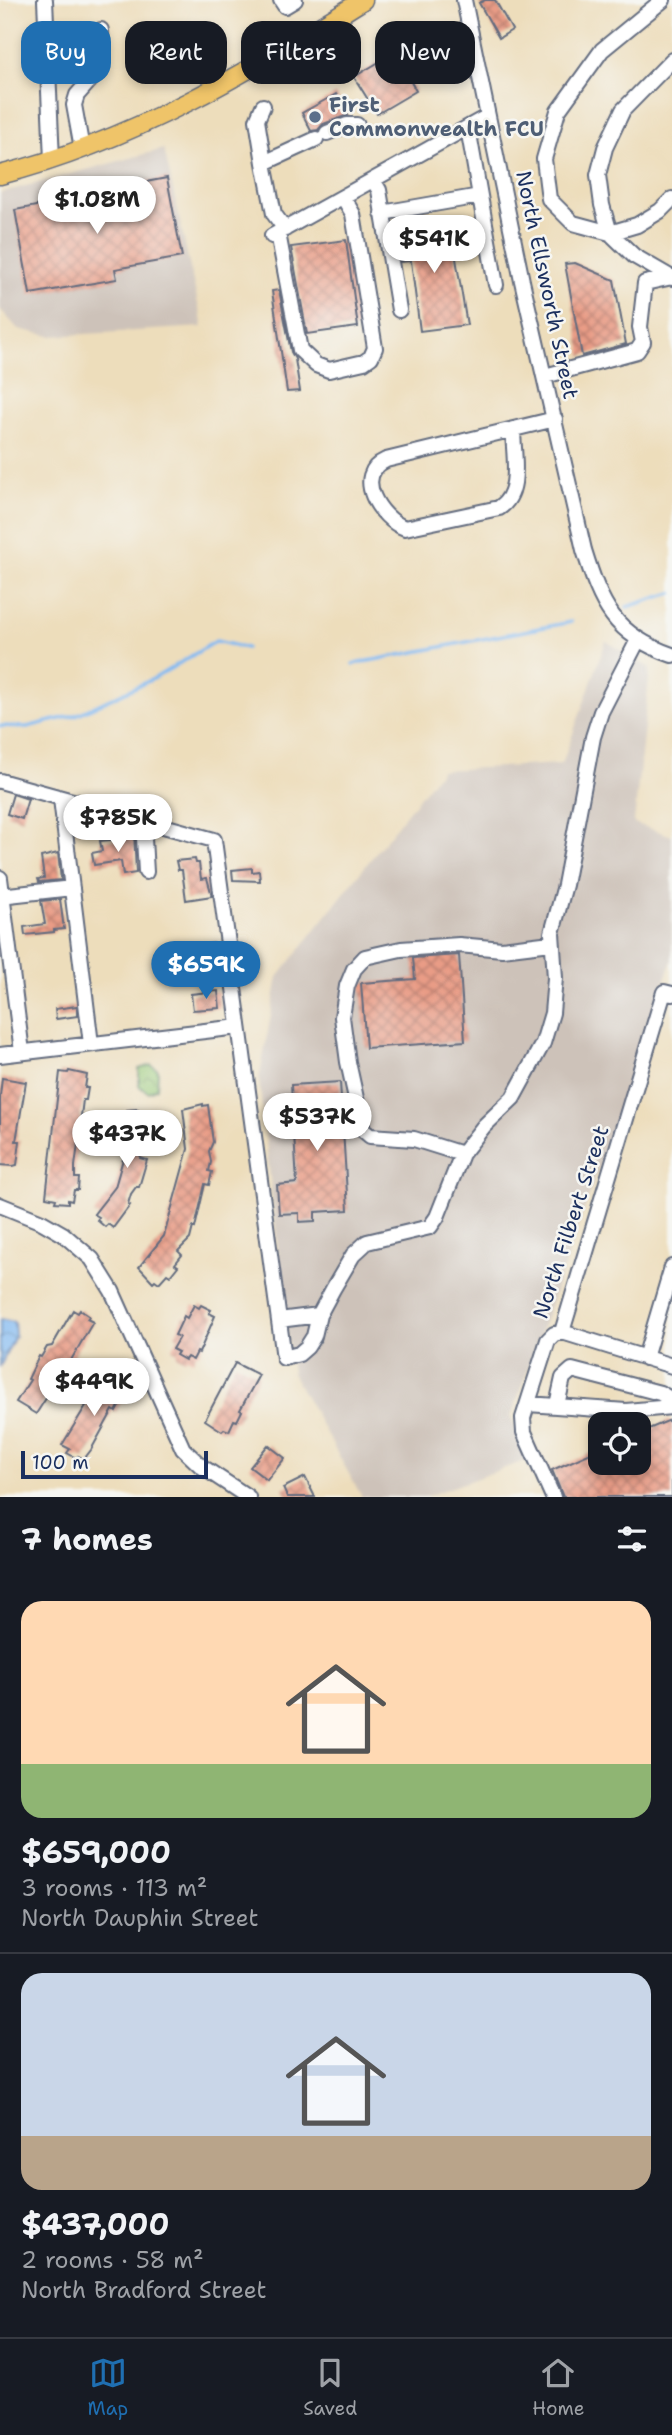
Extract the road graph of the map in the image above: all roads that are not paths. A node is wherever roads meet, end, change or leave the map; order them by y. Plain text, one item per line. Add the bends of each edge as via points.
1 (45, 0) edge
2 (281, 0) edge
3 (295, 0) edge
4 (363, 0) edge
5 (464, 0) edge
6 (663, 0) edge
7 (672, 60) edge
8 (87, 84) edge
9 (262, 106) dead end
10 (488, 116) junction
11 (357, 125) dead end
12 (468, 128) junction
13 (82, 149) junction
14 (52, 160) junction
15 (264, 163) junction
16 (0, 174) edge
17 (373, 180) junction
18 (480, 196) junction
19 (343, 197) junction
20 (672, 199) edge
21 (382, 213) junction
22 (278, 233) junction
23 (610, 233) junction
24 (671, 277) edge
25 (496, 285) dead end
26 (399, 310) dead end
27 (545, 376) junction
28 (555, 419) junction
29 (513, 429) junction
30 (638, 640) junction
31 (672, 655) edge
32 (0, 781) edge
33 (61, 799) junction
34 (143, 821) junction
35 (146, 873) dead end
36 (0, 878) edge
37 (72, 888) junction
38 (1, 896) edge
39 (551, 943) junction
40 (668, 993) edge
41 (239, 1027) junction
42 (92, 1044) junction
43 (22, 1052) junction
44 (0, 1055) edge
45 (462, 1154) junction
46 (0, 1205) edge
47 (672, 1267) edge
48 (319, 1315) junction
49 (279, 1320) junction
50 (562, 1332) junction
51 (645, 1358) junction
52 (672, 1366) edge
53 (672, 1400) edge
54 (528, 1404) junction
55 (557, 1405) junction
56 (672, 1407) edge
57 (248, 1497) edge
58 (553, 1497) edge

1 - 14 street
2 - 3 street via 285,6
4 - 13 main road via 232,77 131,130
5 - 10 street, North Ellsworth Street
6 - 23 street via 602,50 558,111 544,159 549,199 573,223
7 - 23 street via 623,110 605,148 598,175
8 - 13 street via 74,105
9 - 15 street via 257,120
10 - 12 street
10 - 27 street, North Ellsworth Street
11 - 15 street via 347,125
12 - 17 street
12 - 18 street
13 - 14 main road
14 - 16 main road
15 - 22 street
17 - 19 street
17 - 21 street
18 - 21 street
18 - 25 street
19 - 22 street
19 - 22 street via 353,214 375,348 363,362 329,370 300,350
20 - 23 street via 637,225
21 - 26 street
23 - 24 street via 634,256
24 - 27 street via 645,283 640,327 643,342 637,351
27 - 28 street, North Ellsworth Street
28 - 29 street
28 - 30 street, North Ellsworth Street via 593,579 608,611
29 - 29 street via 378,464 370,480 373,497 388,519 405,528 499,508 514,484
30 - 31 street
30 - 39 street via 593,737
32 - 33 street
33 - 34 street
33 - 37 street
34 - 35 street
34 - 41 street via 214,840
36 - 38 street
37 - 38 street
37 - 42 street
38 - 43 street
39 - 45 street via 555,978 543,1043 513,1098
39 - 45 street via 502,949 459,945 401,949 365,957 354,969 342,1017 363,1130 370,1136 414,1139
40 - 50 street, North Filbert Street
41 - 42 street
41 - 49 street
42 - 43 street
43 - 44 street
45 - 48 street via 430,1227 367,1242 352,1255
46 - 57 street via 42,1222 92,1259 112,1291 183,1449
47 - 51 street
48 - 49 street
48 - 49 street via 307,1347 284,1358
50 - 51 street
50 - 54 street, North Filbert Street via 548,1340
51 - 52 street
53 - 55 street via 572,1370 563,1378
54 - 55 street
54 - 58 street, North Filbert Street via 523,1428
55 - 56 street via 626,1411

